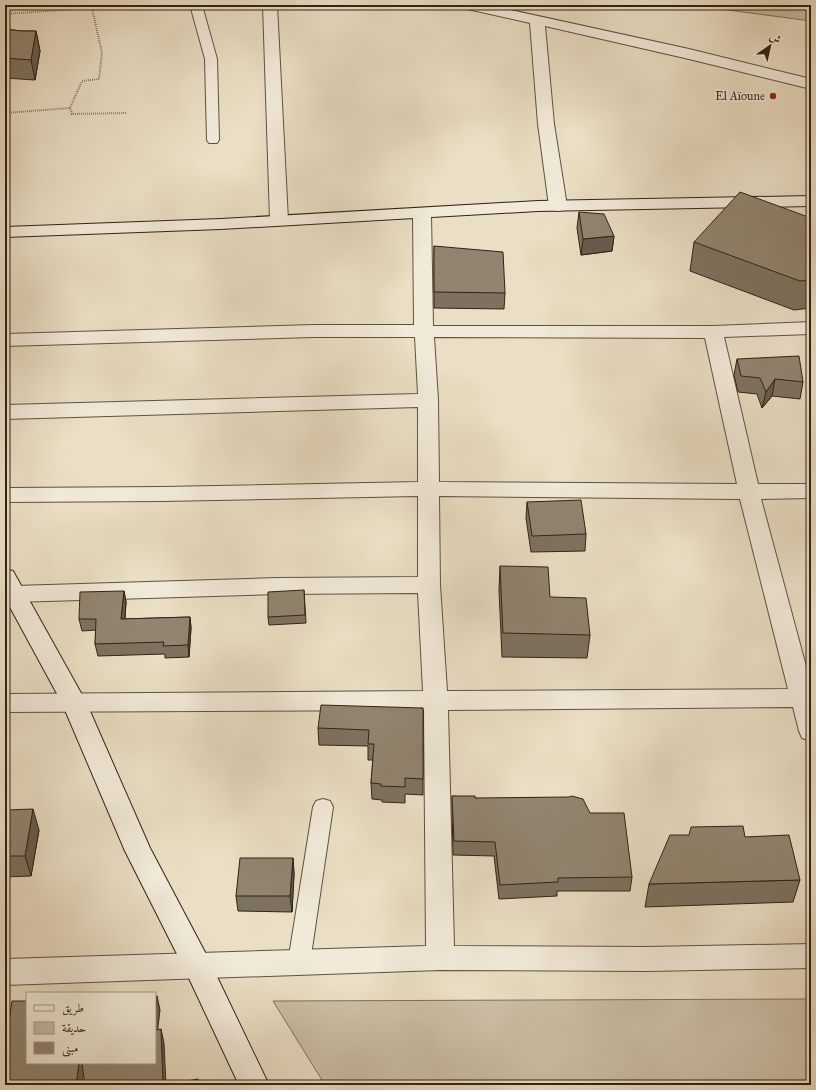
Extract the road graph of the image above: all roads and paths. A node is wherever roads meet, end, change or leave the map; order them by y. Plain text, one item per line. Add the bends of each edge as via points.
1 (196, 5) edge
2 (270, 5) edge
3 (468, 5) edge
4 (5, 14) edge
5 (536, 20) junction
6 (811, 84) edge
7 (70, 108) junction
8 (5, 113) edge
9 (126, 113) dead end
10 (213, 140) dead end
11 (811, 201) edge
12 (558, 206) junction
13 (422, 214) junction
14 (279, 220) junction
15 (5, 232) edge
16 (811, 328) edge
17 (424, 332) junction
18 (713, 332) junction
19 (5, 340) edge
20 (428, 400) junction
21 (5, 412) edge
22 (428, 489) junction
23 (811, 491) edge
24 (749, 492) junction
25 (5, 494) edge
26 (9, 585) edge
27 (429, 585) junction
28 (807, 698) edge
29 (436, 700) junction
30 (74, 702) junction
31 (5, 703) edge
32 (811, 732) edge
33 (323, 807) dead end
34 (811, 956) edge
35 (440, 958) junction
36 (299, 962) junction
37 (197, 965) junction
38 (6, 976) edge
39 (254, 1085) edge

1 - 10 lane via 211,59
2 - 14 street
3 - 5 street
4 - 7 path via 92,8 102,53 99,79 82,81
5 - 6 street
5 - 12 street via 546,124
7 - 8 path
7 - 9 path via 72,114
11 - 12 street
12 - 13 street
13 - 14 street
13 - 17 street
14 - 15 street
16 - 18 street
17 - 18 street
17 - 19 street via 313,331
17 - 20 street
18 - 24 street
20 - 21 street
20 - 22 street
22 - 24 street
22 - 25 street via 103,495
22 - 27 street
23 - 24 street
24 - 28 street
26 - 27 street
26 - 30 street
27 - 29 street
28 - 29 street
28 - 32 street
29 - 30 street
29 - 35 street
30 - 31 street
30 - 37 street via 138,851
33 - 36 lane
34 - 35 street via 647,959
35 - 36 street
36 - 37 street
37 - 38 street
37 - 39 street

